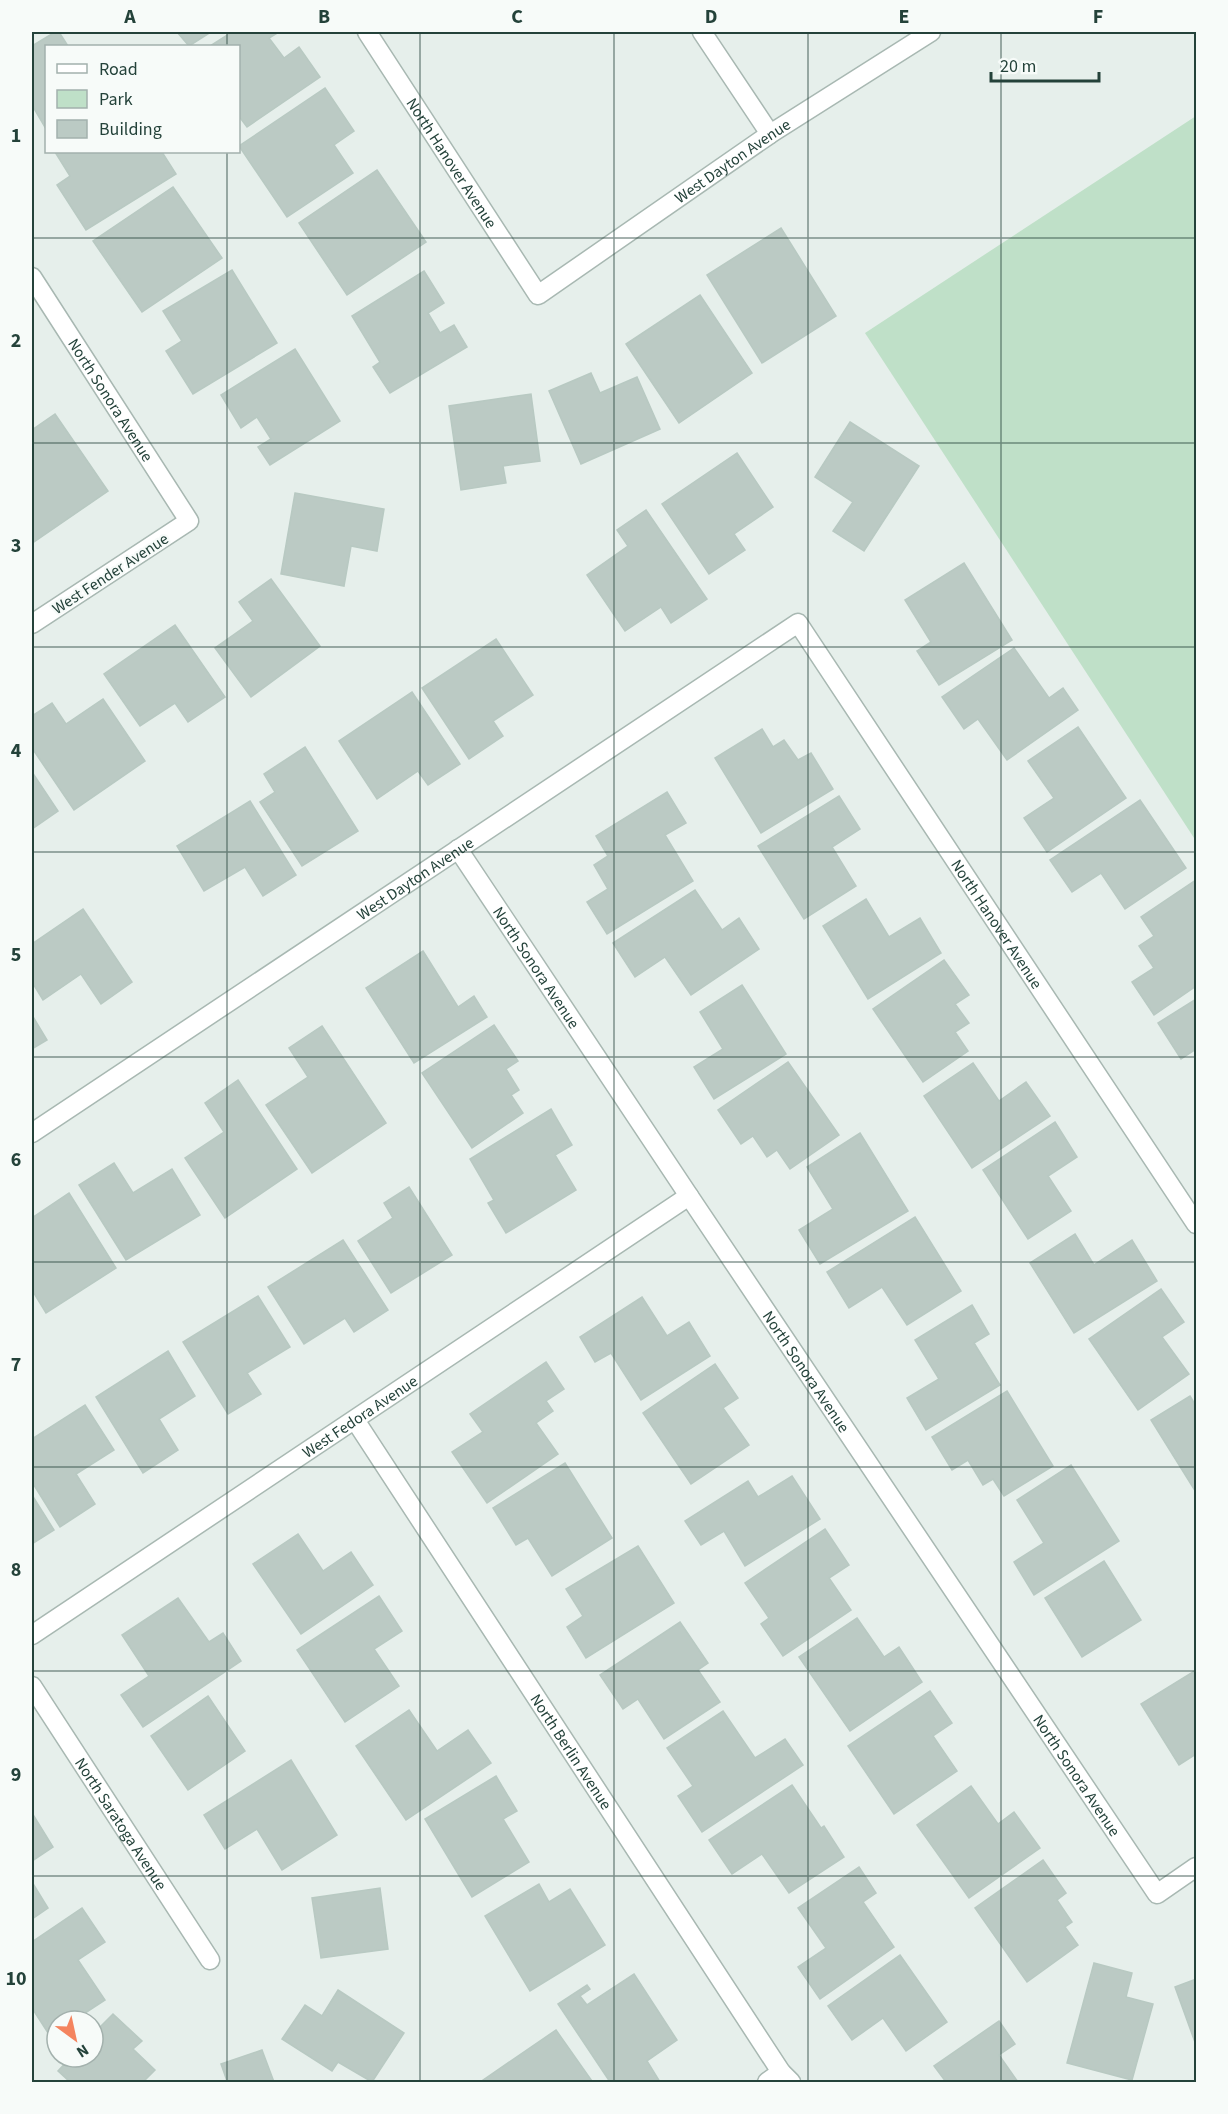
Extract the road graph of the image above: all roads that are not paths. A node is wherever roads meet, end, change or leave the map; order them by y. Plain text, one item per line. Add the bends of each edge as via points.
1 (367, 32) edge
2 (702, 32) edge
3 (931, 32) edge
4 (770, 134) junction
5 (32, 277) edge
6 (538, 295) joint
7 (189, 521) joint
8 (798, 623) joint
9 (32, 624) edge
10 (458, 849) junction
11 (32, 1132) edge
12 (688, 1196) junction
13 (1197, 1224) edge
14 (355, 1420) junction
15 (32, 1635) edge
16 (32, 1686) edge
17 (1197, 1867) edge
18 (210, 1960) dead end
19 (779, 2079) edge

1 - 6 street, North Hanover Avenue
2 - 4 street
3 - 4 street, West Dayton Avenue
4 - 6 street, West Dayton Avenue
5 - 7 street, North Sonora Avenue
7 - 9 street, West Fender Avenue
8 - 10 street, West Dayton Avenue
8 - 13 street, North Hanover Avenue
10 - 11 street, West Dayton Avenue
10 - 12 street, North Sonora Avenue
12 - 14 street, West Fedora Avenue
12 - 17 street, North Sonora Avenue via 1157,1894
14 - 15 street, West Fedora Avenue
14 - 19 street, North Berlin Avenue
16 - 18 street, North Saratoga Avenue

